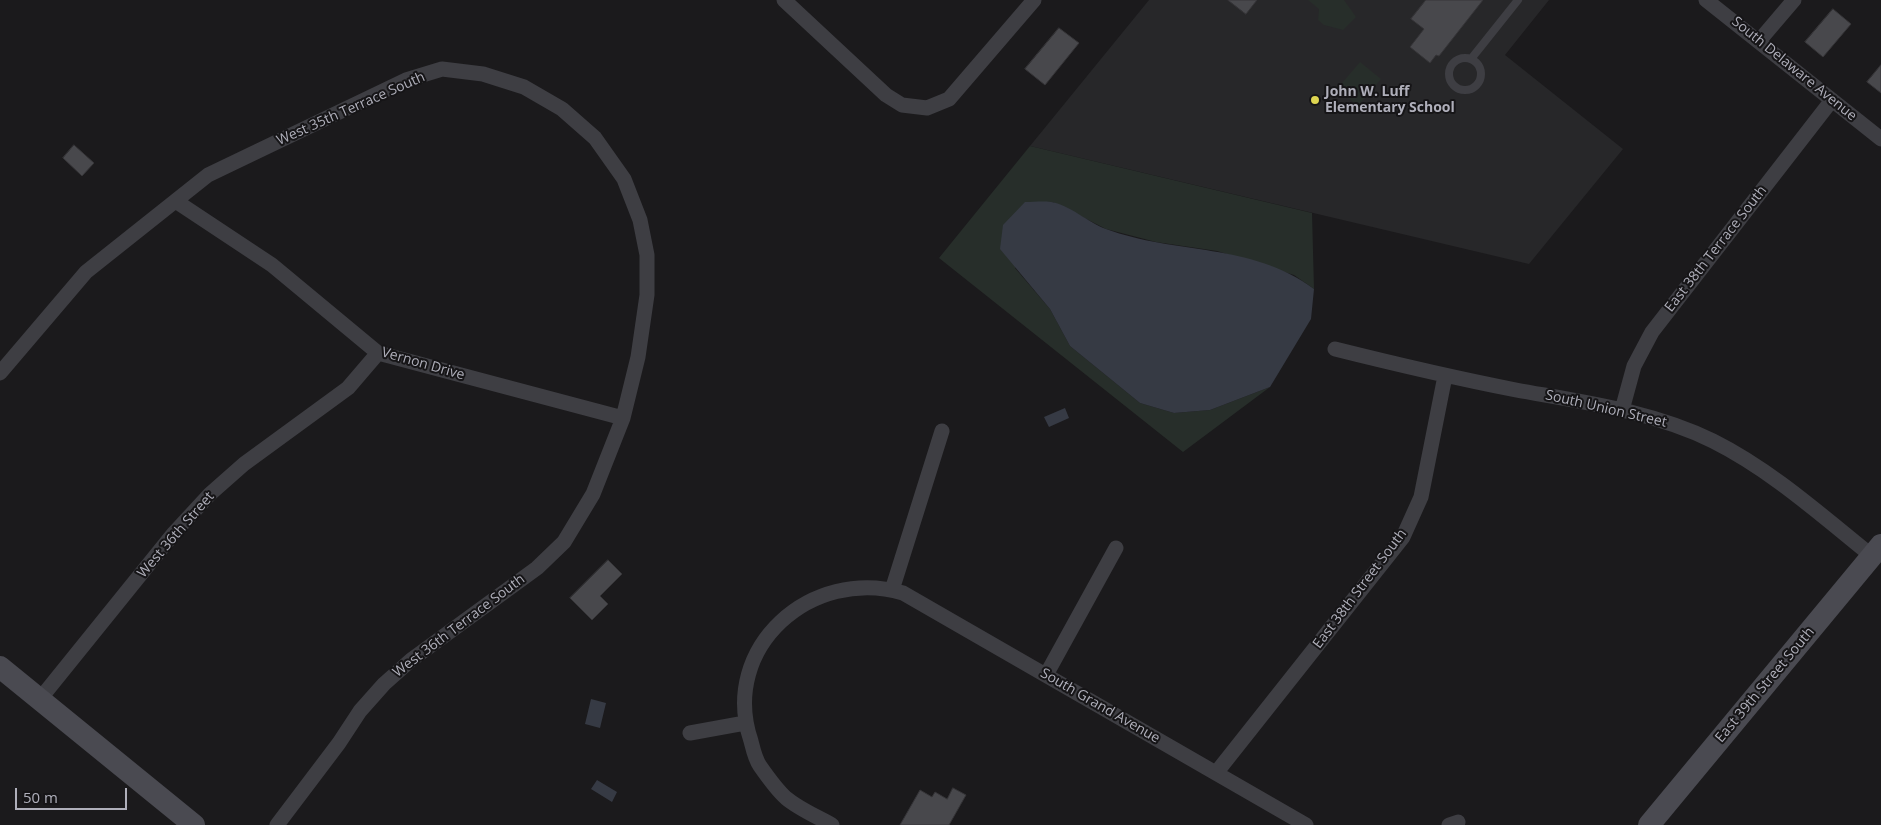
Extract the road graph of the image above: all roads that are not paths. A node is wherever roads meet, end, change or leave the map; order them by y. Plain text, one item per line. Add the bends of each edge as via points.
1 (784, 0) edge
2 (1034, 0) edge
3 (1518, 0) edge
4 (1706, 0) edge
5 (1794, 0) edge
6 (1759, 41) junction
7 (1471, 59) junction
8 (1832, 100) junction
9 (1881, 139) edge
10 (177, 202) junction
11 (1335, 349) dead end
12 (378, 353) junction
13 (0, 373) edge
14 (1445, 376) junction
15 (1622, 410) junction
16 (623, 418) junction
17 (942, 431) dead end
18 (1116, 548) dead end
19 (1877, 551) edge
20 (892, 590) junction
21 (0, 667) edge
22 (1046, 675) junction
23 (40, 699) junction
24 (745, 723) junction
25 (690, 734) dead end
26 (1216, 773) junction
27 (194, 825) edge
28 (277, 825) edge
29 (832, 825) edge
30 (1306, 825) edge
31 (1649, 825) edge

1 - 2 street via 886,95 902,105 927,108 949,99
3 - 7 lane
4 - 6 street, South Delaware Avenue
5 - 6 street
6 - 8 street, South Delaware Avenue
7 - 7 lane via 1461,59 1452,64 1449,74 1457,88 1467,90 1479,81 1479,66
8 - 9 street, South Delaware Avenue
8 - 15 street, East 38th Terrace South via 1652,332 1634,366
10 - 12 street, Vernon Drive via 272,265
10 - 13 street, West 35th Terrace South via 86,272
10 - 16 street, West 35th Terrace South via 208,175 406,80 442,69 483,74 524,87 562,109 595,138 624,179 640,220 648,255 647,295 638,357
11 - 14 street, South Union Street
12 - 16 street, Vernon Drive
12 - 23 street, West 36th Street via 348,388 244,464 210,494 174,533
14 - 15 street, South Union Street
14 - 26 street, East 38th Street South via 1421,497 1403,538
15 - 19 street, South Union Street via 1674,425 1748,460
16 - 28 street, West 36th Terrace South via 593,494 564,542 537,568 411,660 384,684 360,711
17 - 20 street
18 - 22 street
19 - 31 main road, East 39th Street South
20 - 22 street, South Grand Avenue via 903,593
20 - 24 street, South Grand Avenue via 866,587 835,590 806,602 785,616 764,640 750,668 744,698
21 - 23 main road
22 - 26 street, South Grand Avenue
23 - 27 main road
24 - 25 street
24 - 29 street, South Grand Avenue via 759,765 786,798
26 - 30 street, South Grand Avenue

